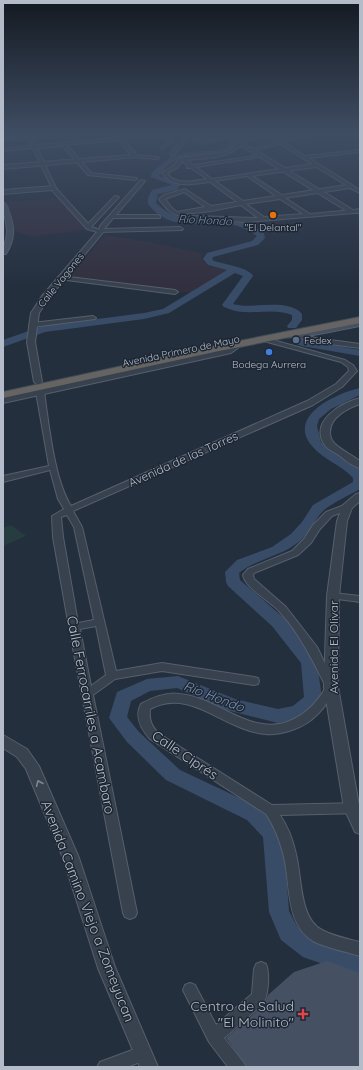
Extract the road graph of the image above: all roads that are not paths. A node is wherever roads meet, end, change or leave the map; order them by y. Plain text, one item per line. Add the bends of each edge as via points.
1 (52, 185) edge
2 (140, 185) edge
3 (182, 185) edge
4 (193, 185) edge
5 (218, 185) edge
6 (264, 185) edge
7 (308, 185) edge
8 (350, 186) joint
9 (185, 187) junction
10 (54, 188) junction
11 (318, 191) junction
12 (3, 192) edge
13 (360, 192) edge
14 (281, 196) junction
15 (117, 197) dead end
16 (242, 202) junction
17 (3, 204) edge
18 (209, 208) junction
19 (360, 211) edge
20 (352, 212) junction
21 (176, 213) junction
22 (308, 215) junction
23 (112, 216) junction
24 (158, 217) dead end
25 (221, 218) junction
26 (262, 218) junction
27 (88, 227) junction
28 (180, 229) dead end
29 (101, 231) junction
30 (3, 252) edge
31 (61, 278) junction
32 (175, 292) dead end
33 (360, 314) edge
34 (93, 318) dead end
35 (360, 320) edge
36 (360, 324) edge
37 (31, 330) junction
38 (304, 333) junction
39 (262, 339) junction
40 (238, 344) junction
41 (360, 346) edge
42 (39, 387) junction
43 (3, 389) edge
44 (3, 395) edge
45 (3, 400) edge
46 (360, 401) edge
47 (360, 465) edge
48 (54, 467) junction
49 (3, 479) edge
50 (360, 496) edge
51 (347, 507) junction
52 (68, 509) junction
53 (56, 516) joint
54 (333, 596) junction
55 (360, 599) edge
56 (100, 622) junction
57 (74, 627) junction
58 (112, 676) junction
59 (254, 681) dead end
60 (331, 687) junction
61 (87, 694) junction
62 (4, 742) edge
63 (356, 808) edge
64 (270, 810) junction
65 (360, 827) edge
66 (130, 913) dead end
67 (360, 949) edge
68 (261, 969) dead end
69 (190, 990) dead end
70 (214, 1037) junction
71 (146, 1060) edge
72 (105, 1067) edge
73 (238, 1067) edge

1 - 10 street
2 - 23 street
3 - 9 street
4 - 9 street
5 - 16 street
6 - 14 street
7 - 11 street
8 - 11 street
8 - 13 street
9 - 18 street
9 - 21 street via 162,199
10 - 12 street
10 - 27 street
11 - 14 street
11 - 20 street
14 - 16 street
14 - 22 street
15 - 27 street
16 - 18 street
16 - 26 street
17 - 30 main road via 12,232
18 - 21 street
18 - 25 street
19 - 20 street
20 - 22 street
21 - 25 street via 192,218
22 - 26 street
23 - 24 street
23 - 29 street
25 - 26 street
27 - 29 street
28 - 29 street
29 - 31 street, Calle Vagones
31 - 32 street
31 - 37 street, Calle Vagones via 38,305
33 - 42 highway, Avenida Primero de Mayo via 200,346
34 - 37 street
35 - 38 highway, Avenida Primero de Mayo
36 - 38 main road, Avenida Primero de Mayo
37 - 42 street, Calle Vagones
38 - 39 highway, Avenida Primero de Mayo
38 - 41 street via 314,340
39 - 40 highway, Avenida Primero de Mayo
39 - 52 street, Avenida de las Torres via 343,361 351,366 353,371 348,379 310,403
40 - 42 street, Avenida Primero de Mayo via 228,351
40 - 44 highway, Avenida Primero de Mayo
42 - 43 highway, Avenida Primero de Mayo
42 - 45 street, Avenida Primero de Mayo
42 - 48 street, Calle Vagones
46 - 47 street via 347,405 334,414 327,424 326,439
48 - 49 street
48 - 52 street, Calle Vagones via 62,499
50 - 51 street
51 - 54 street, Avenida El Olivar via 342,522
51 - 60 street via 329,514 295,553 251,571 248,575 249,580 287,614 313,650
52 - 53 street, Avenida de las Torres
52 - 56 street, Calle Ferrocarriles a Acambaro via 78,527
53 - 57 street, Calle Ferrocarriles a Acambaro
54 - 55 street
54 - 60 street, Avenida El Olivar
56 - 57 street
56 - 58 street, Calle Ferrocarriles a Acambaro
57 - 61 street, Calle Ferrocarriles a Acambaro
58 - 59 street via 162,666
58 - 61 street
60 - 63 street, Avenida El Olivar
60 - 64 street, Calle Ciprés via 320,706 303,721 274,731 253,728 186,699 168,698 146,707 143,717 145,728 154,736
61 - 66 street, Calle Ferrocarriles a Acambaro
71 -> 62 street, Avenida Camino Viejo a Zomeyucan via 107,968 71,858 32,766 22,753
63 - 64 street
63 - 65 street, Avenida El Olivar
64 - 67 street, Calle Ciprés via 282,829 290,854 300,915 307,927 318,936
68 - 70 street via 259,998
69 - 70 street
70 - 73 street
71 - 72 street

